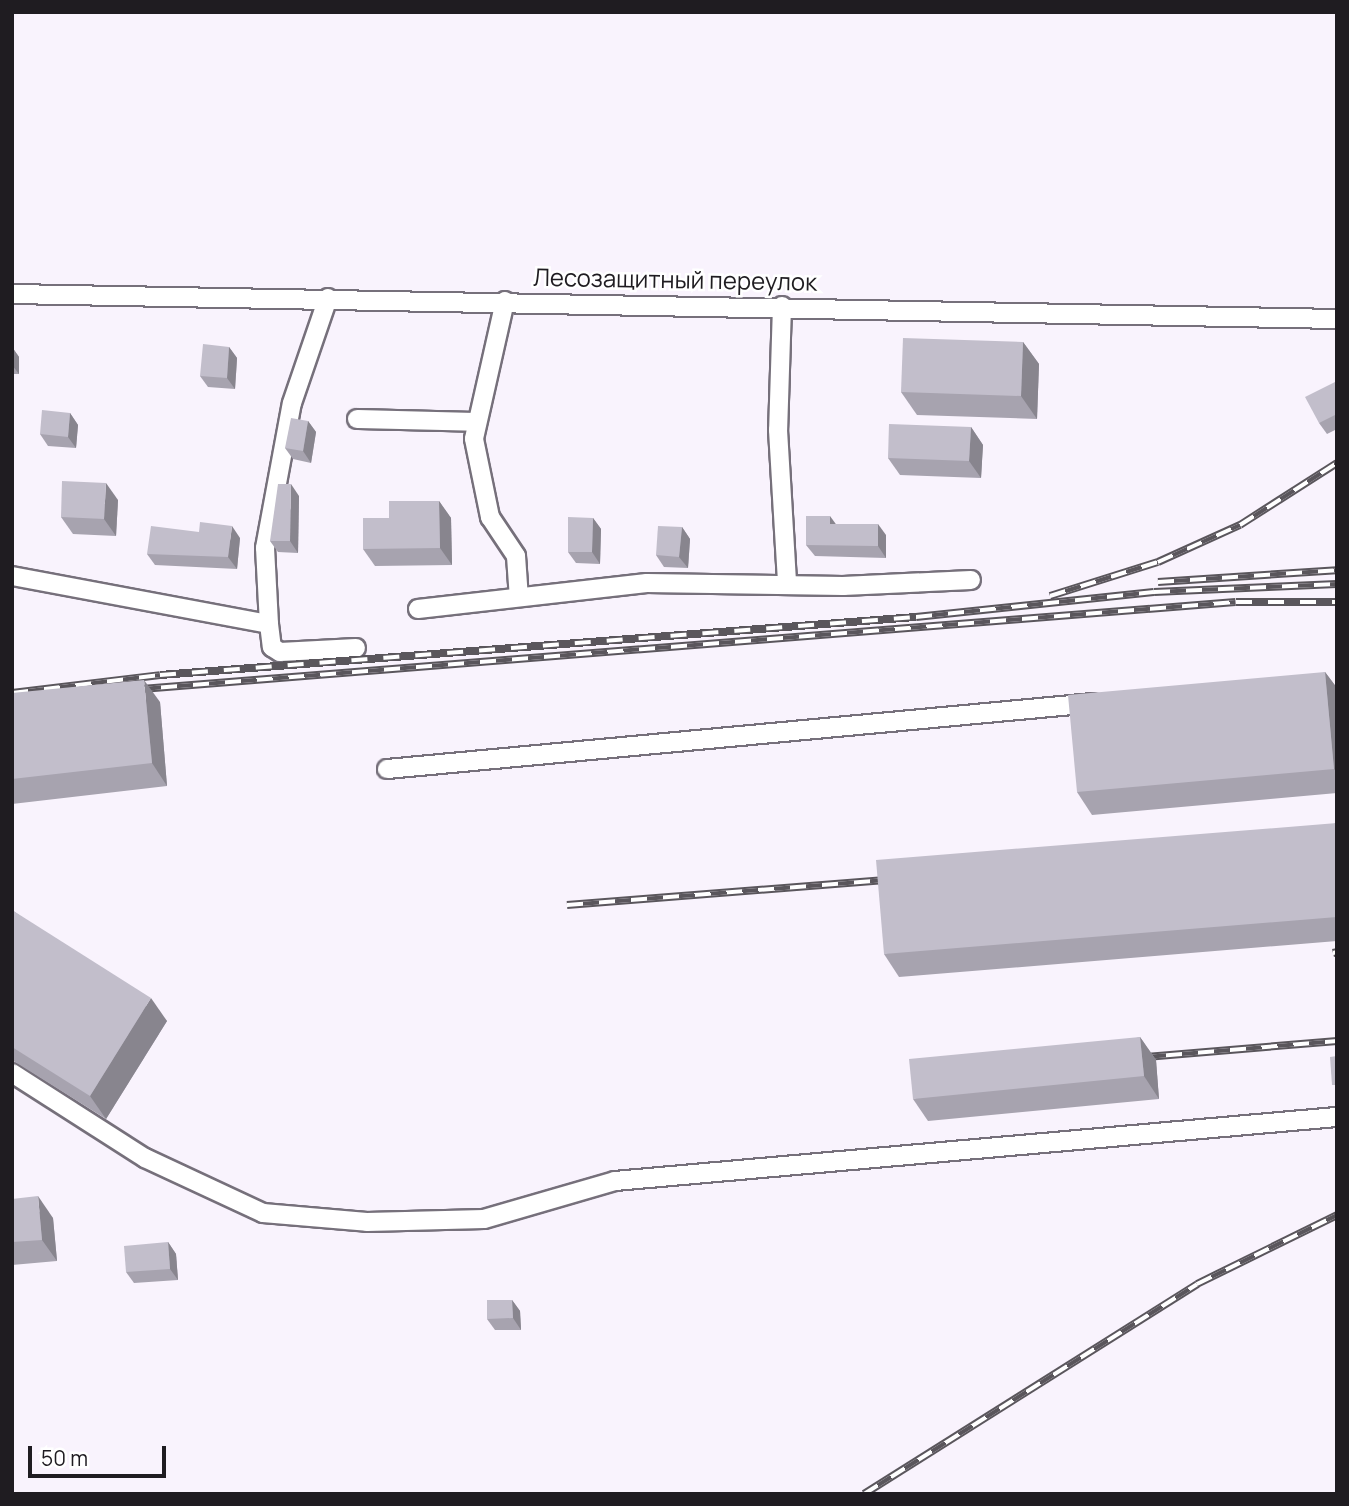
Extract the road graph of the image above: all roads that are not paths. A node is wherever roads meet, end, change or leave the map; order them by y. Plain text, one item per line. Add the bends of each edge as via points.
1 (12, 294) edge
2 (328, 298) junction
3 (505, 301) junction
4 (782, 306) junction
5 (1337, 319) edge
6 (357, 419) dead end
7 (476, 422) junction
8 (12, 576) edge
9 (971, 580) dead end
10 (787, 583) junction
11 (519, 595) junction
12 (418, 609) dead end
13 (269, 625) junction
14 (356, 648) dead end
15 (1109, 702) edge
16 (387, 769) dead end
17 (12, 1073) edge
18 (1337, 1117) edge

1 - 2 street, Лесозащитный переулок
2 - 3 street, Лесозащитный переулок
2 - 13 street via 292,403 265,548
3 - 4 street, Лесозащитный переулок
3 - 7 street
4 - 5 street, Лесозащитный переулок
4 - 10 street via 778,430
6 - 7 street
7 - 11 street via 490,517 516,556
8 - 13 street
9 - 10 street
10 - 11 street via 647,583 572,595
11 - 12 street
13 - 14 street via 272,647 280,652
15 - 16 street
17 - 18 street via 145,1158 262,1213 368,1222 484,1219 615,1181

